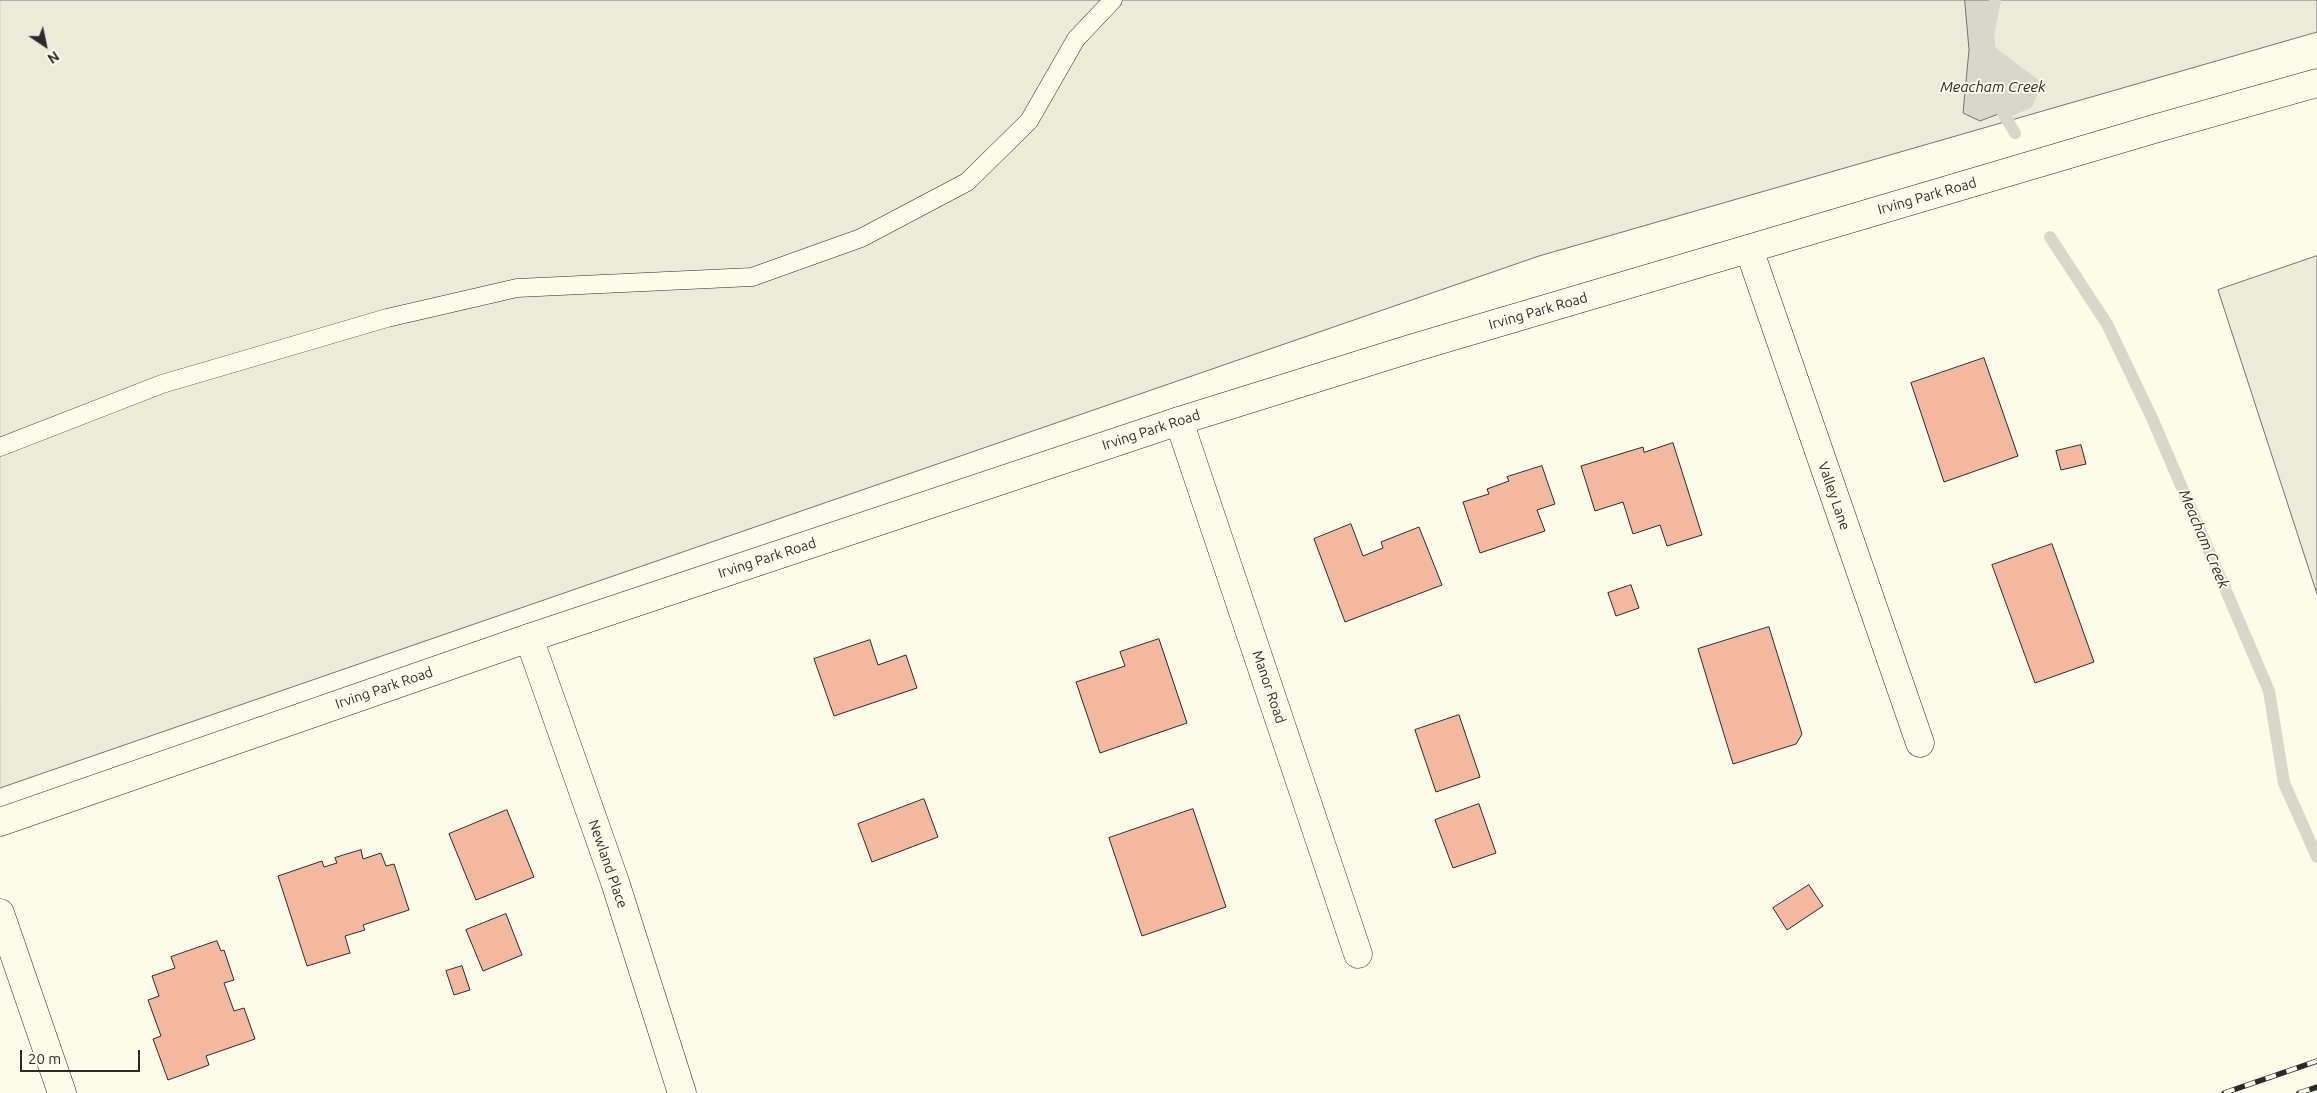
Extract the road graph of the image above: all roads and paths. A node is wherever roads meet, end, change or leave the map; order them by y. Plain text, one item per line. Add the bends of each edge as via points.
1 (1113, 0) edge
2 (2317, 83) edge
3 (1749, 249) junction
4 (1179, 421) junction
5 (0, 447) edge
6 (529, 638) junction
7 (1920, 743) dead end
8 (0, 822) edge
9 (0, 914) edge
10 (1358, 954) dead end
11 (62, 1093) edge
12 (682, 1093) edge

1 - 5 lane via 1076,39 1029,121 967,182 861,238 752,276 517,288 387,318 162,384
2 - 3 main road, Irving Park Road
3 - 4 main road, Irving Park Road
3 - 7 main road, Valley Lane
4 - 6 main road, Irving Park Road
4 - 10 main road, Manor Road
6 - 8 main road, Irving Park Road
6 - 12 main road, Newland Place via 615,882
9 - 11 main road

